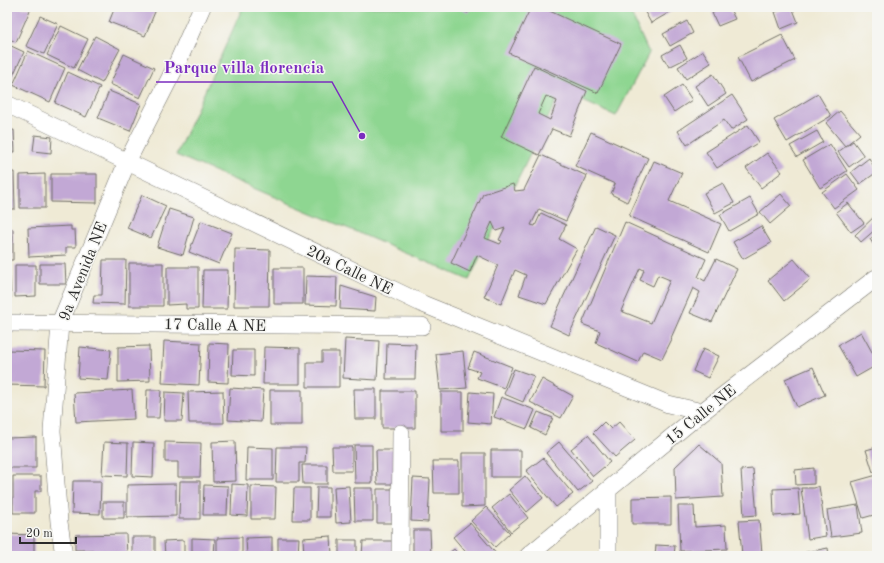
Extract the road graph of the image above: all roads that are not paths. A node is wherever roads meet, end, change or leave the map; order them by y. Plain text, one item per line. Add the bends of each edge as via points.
1 (202, 7) edge
2 (7, 104) edge
3 (127, 162) junction
4 (876, 278) edge
5 (7, 323) edge
6 (60, 323) junction
7 (422, 326) dead end
8 (702, 412) junction
9 (401, 433) dead end
10 (608, 492) junction
11 (64, 556) edge
12 (400, 556) edge
13 (528, 556) edge
14 (608, 556) edge

1 - 3 street, 9a Avenida NE via 176,66
2 - 3 street, 20a Calle NE
3 - 6 street, 9a Avenida NE
3 - 8 street, 20a Calle NE via 423,304 668,404
4 - 8 street, 15 Calle NE
5 - 6 street, 17 Calle A NE
6 - 7 street, 17 Calle A NE
6 - 11 street, 9a Avenida NE via 52,431
8 - 10 street, 15 Calle NE
9 - 12 street
10 - 13 street, 15 Calle NE
10 - 14 street

